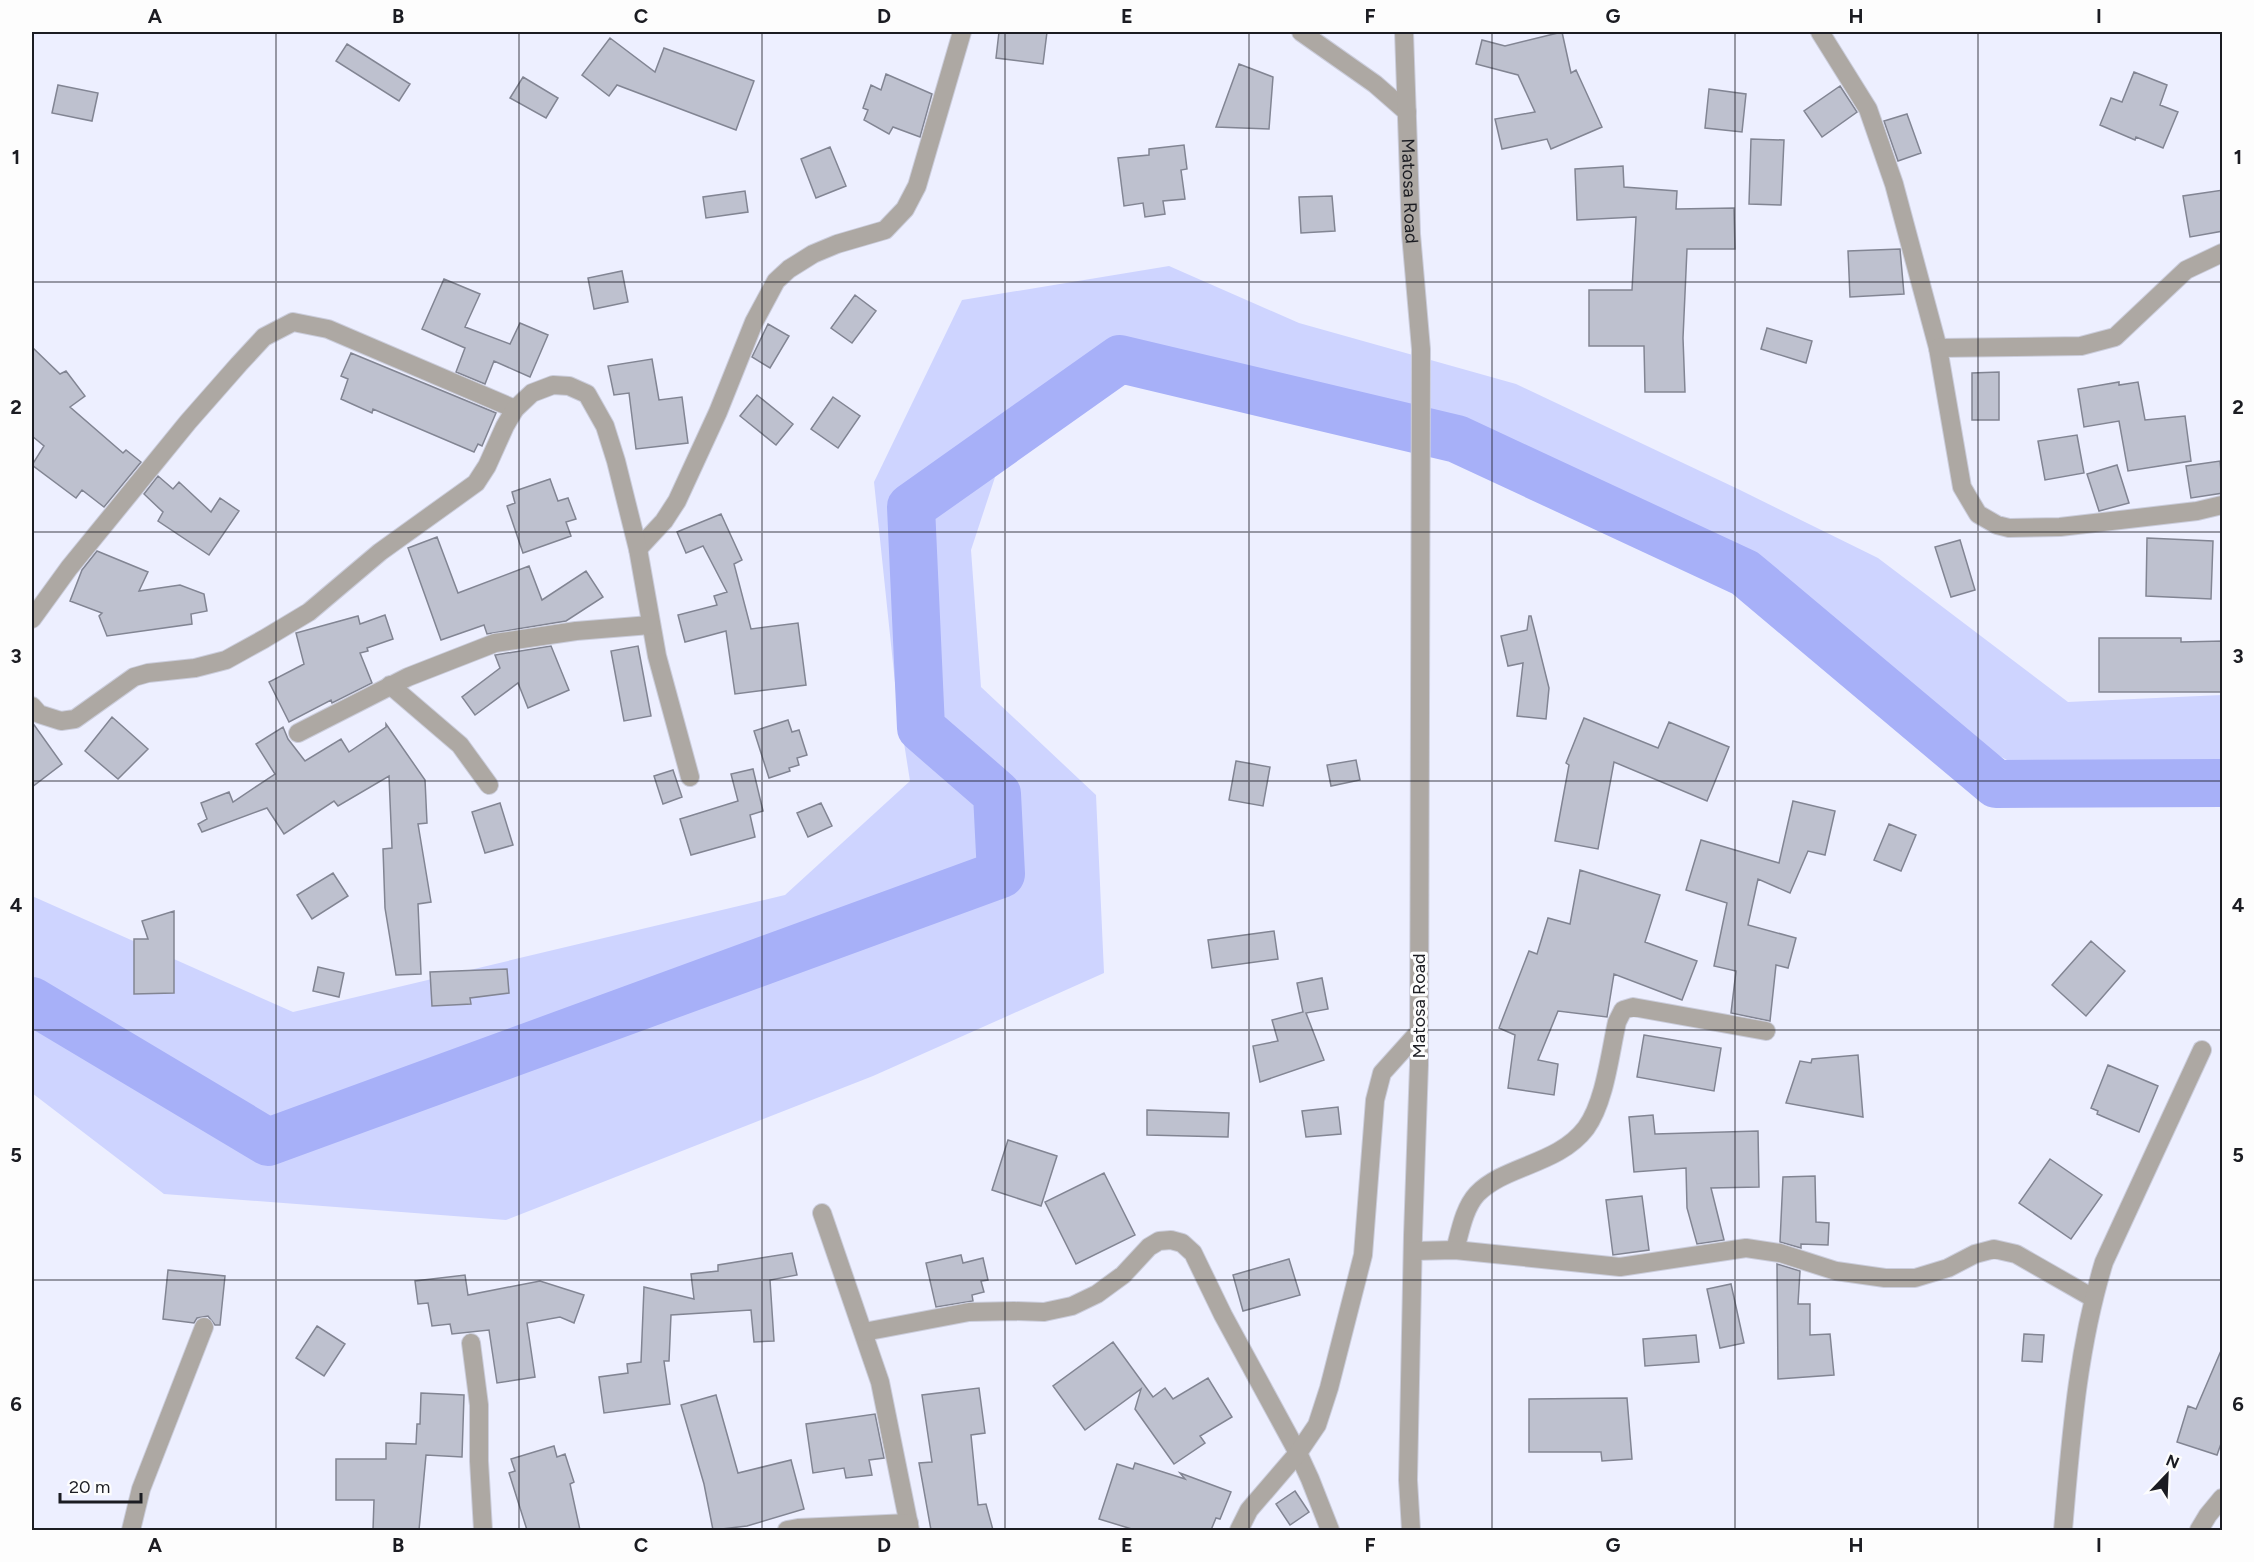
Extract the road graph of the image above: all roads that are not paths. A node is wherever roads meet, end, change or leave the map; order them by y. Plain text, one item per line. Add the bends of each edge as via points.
1 (962, 32) edge
2 (1301, 32) edge
3 (1404, 32) edge
4 (1820, 32) edge
5 (1407, 112) junction
6 (2223, 253) edge
7 (1938, 348) junction
8 (515, 409) junction
9 (2223, 505) edge
10 (638, 549) junction
11 (32, 619) edge
12 (650, 625) junction
13 (390, 685) junction
14 (32, 706) edge
15 (298, 733) dead end
16 (690, 777) dead end
17 (489, 785) dead end
18 (1766, 1031) dead end
19 (1418, 1033) junction
20 (2202, 1050) dead end
21 (822, 1213) dead end
22 (1455, 1250) junction
23 (1413, 1251) junction
24 (2093, 1298) junction
25 (204, 1327) dead end
26 (864, 1332) junction
27 (471, 1343) dead end
28 (1298, 1453) junction
29 (2223, 1498) edge
30 (910, 1526) edge
31 (131, 1530) edge
32 (483, 1530) edge
33 (787, 1530) edge
34 (1239, 1530) edge
35 (1330, 1530) edge
36 (1411, 1530) edge
37 (2063, 1530) edge
38 (2199, 1530) edge

1 - 10 street via 920,175 905,209 885,230 813,254 776,281 754,322 677,501
2 - 5 street via 1376,84
3 - 5 street, Matosa Road
4 - 7 street via 1868,109 1894,184
5 - 19 street, Matosa Road via 1411,234 1421,349
6 - 7 street via 2186,270 2115,337 2081,346
7 - 9 street via 1962,487 1977,514 2009,528 2060,527 2197,512
8 - 10 street via 532,393 553,385 569,386 587,394 616,461
8 - 11 street via 328,329 293,322 264,337 188,422
8 - 14 street via 476,483 380,552 300,617 226,660 134,677 75,719 61,721 39,714
10 - 12 street
12 - 13 street via 495,643
12 - 16 street
13 - 15 street
13 - 17 street via 460,745
18 - 22 street via 1633,1007 1623,1010 1598,1105 1587,1127 1557,1152 1489,1184 1475,1196 1463,1219
19 - 23 street, Matosa Road
19 - 28 street via 1382,1073 1375,1100 1363,1255 1317,1425
20 - 24 street via 2104,1262
21 - 26 street
22 - 23 street
22 - 24 street via 1620,1267 1746,1248 1780,1253 1836,1271 1915,1278 1994,1249 2016,1254
23 - 36 street, Matosa Road via 1408,1480
24 - 37 street via 2075,1393
25 - 31 street via 141,1489
26 - 28 street via 969,1312 1044,1312 1072,1306 1123,1275 1159,1241 1182,1243 1193,1253
26 - 30 street via 880,1382
27 - 32 street via 479,1405
28 - 34 street via 1249,1510
28 - 35 street
29 - 38 street
30 - 33 street

